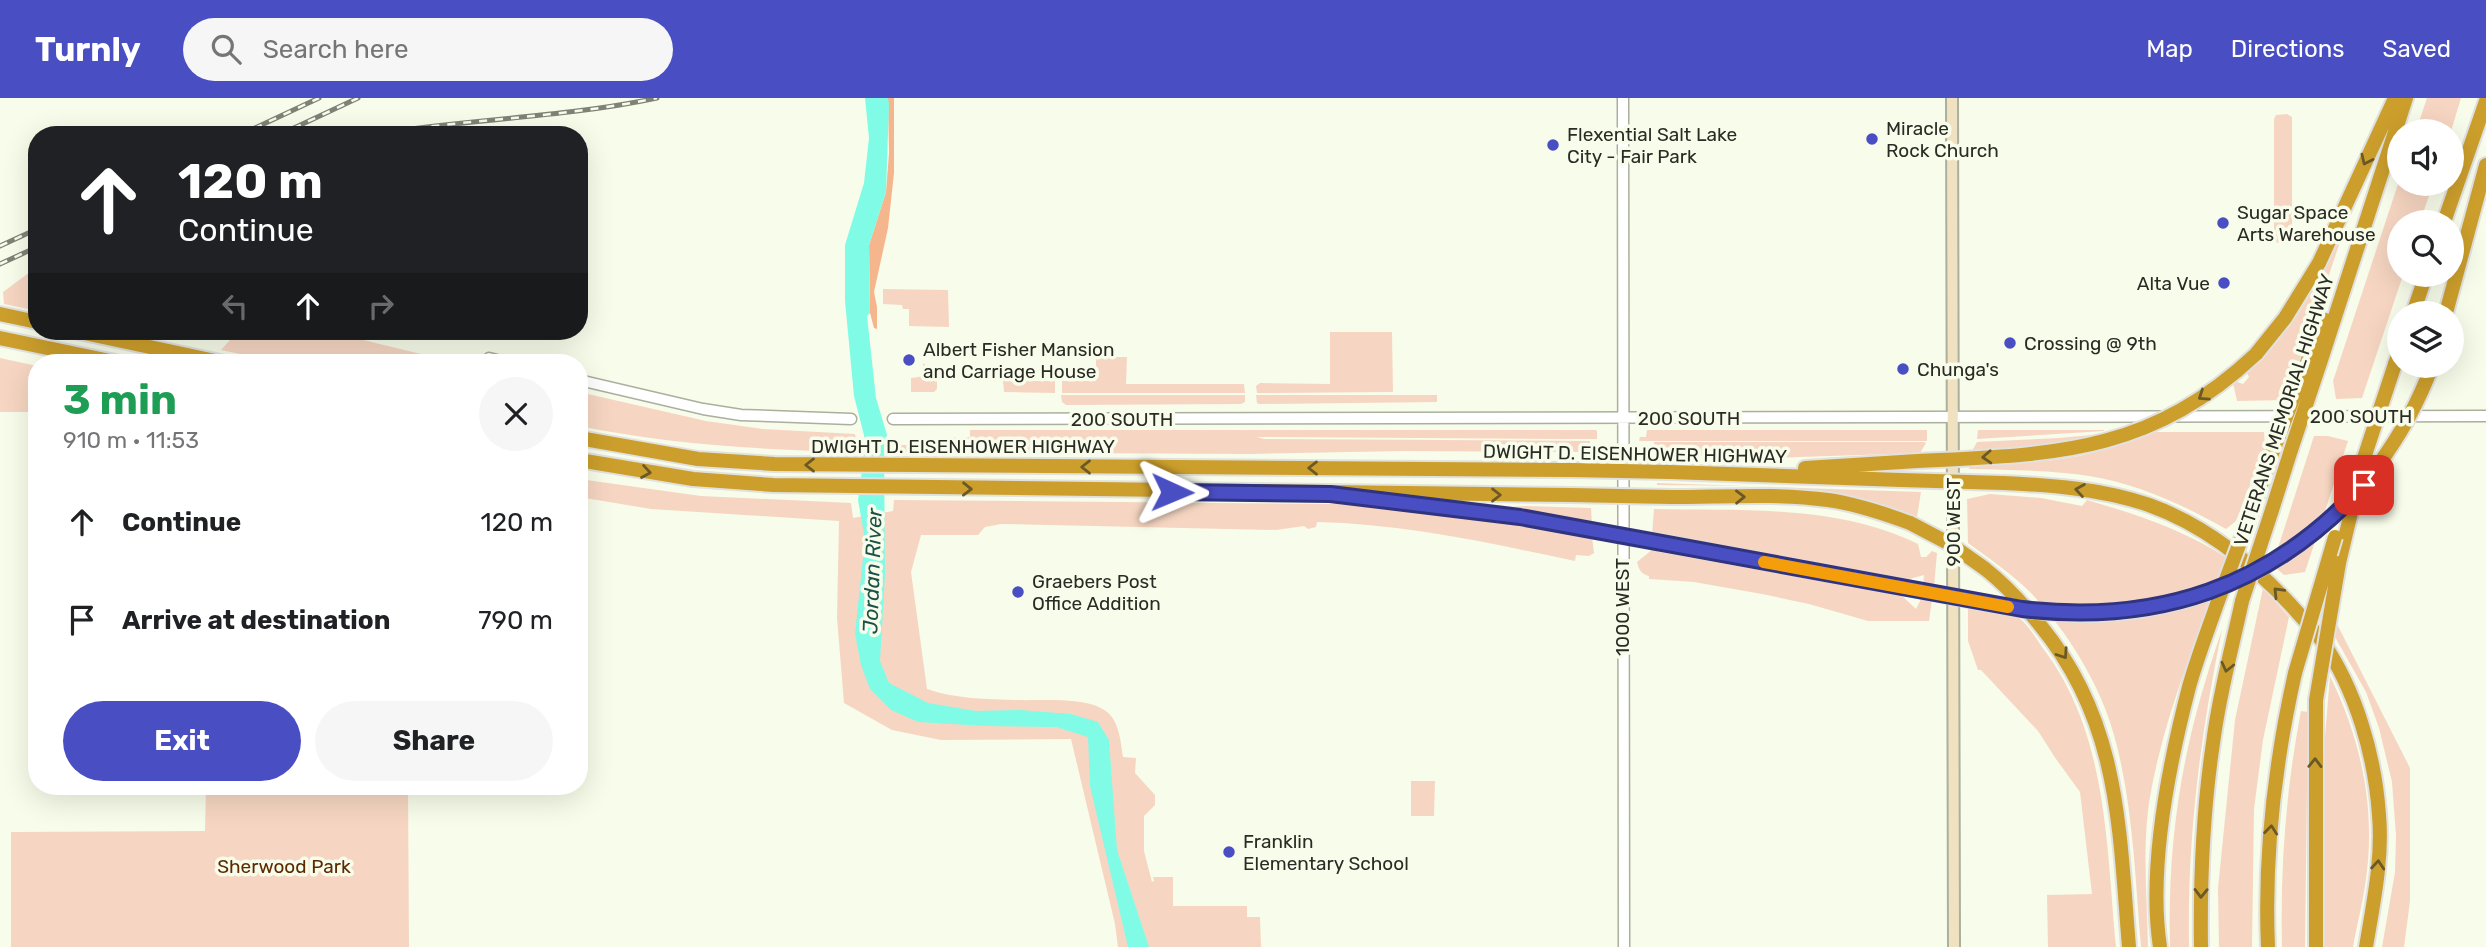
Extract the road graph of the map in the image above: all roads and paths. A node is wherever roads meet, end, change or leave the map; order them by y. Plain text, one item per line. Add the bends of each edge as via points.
1 (1623, 98) edge
2 (1952, 98) edge
3 (2395, 98) edge
4 (2406, 98) edge
5 (2486, 101) edge
6 (2486, 165) edge
7 (2448, 210) edge
8 (2449, 301) edge
9 (0, 314) edge
10 (28, 320) edge
11 (0, 338) edge
12 (116, 340) edge
13 (75, 354) edge
14 (181, 354) edge
15 (2314, 361) junction
16 (2391, 378) edge
17 (2426, 378) edge
18 (588, 382) edge
19 (1952, 416) junction
20 (2486, 416) edge
21 (1623, 418) junction
22 (851, 419) dead end
23 (892, 419) dead end
24 (588, 440) edge
25 (2364, 458) junction
26 (588, 462) edge
27 (1723, 474) junction
28 (1330, 494) junction
29 (2159, 944) edge
30 (1624, 947) edge
31 (1954, 947) edge
32 (2129, 947) edge
33 (2201, 947) edge
34 (2269, 947) edge
35 (2316, 947) edge
36 (2366, 947) edge

1 - 21 street, 1000 WEST
2 - 19 main road, 900 WEST
3 -> 27 highway, bridge via 2319,264 2285,318 2256,354 2180,411 2109,441 2068,450
4 - 15 highway, VETERANS MEMORIAL HIGHWAY
5 - 7 highway
6 - 8 highway
9 - 10 highway
11 - 13 highway
12 - 14 highway
15 - 29 highway, bridge via 2273,451 2189,686 2161,834
15 -> 33 highway, VETERANS MEMORIAL HIGHWAY, bridge via 2291,450 2242,601 2219,705 2202,858
16 - 25 highway, bridge
17 - 28 highway, bridge via 2403,429 2375,472 2316,530 2270,563 2243,578 2157,607 2091,614 2022,609 1459,508
18 - 22 street via 741,415
19 - 20 street, 200 SOUTH
19 - 21 street, 200 SOUTH
19 - 31 main road, 900 WEST
21 - 23 street, 200 SOUTH
21 - 30 street, 1000 WEST
27 -> 24 highway, DWIGHT D. EISENHOWER HIGHWAY, bridge via 774,464 698,458
34 -> 25 highway, bridge via 2273,805 2295,673
35 -> 25 highway, bridge via 2316,700 2339,563
26 -> 28 highway, DWIGHT D. EISENHOWER HIGHWAY via 693,479 773,485
36 -> 27 highway, DWIGHT D. EISENHOWER HIGHWAY, bridge via 2379,863 2379,817 2375,775 2362,726 2322,641 2244,559 2179,519 2118,496 2045,485
28 -> 32 highway, DWIGHT D. EISENHOWER HIGHWAY, bridge via 1793,496 1876,510 1950,544 2015,595 2057,645 2079,681 2107,753 2113,783

